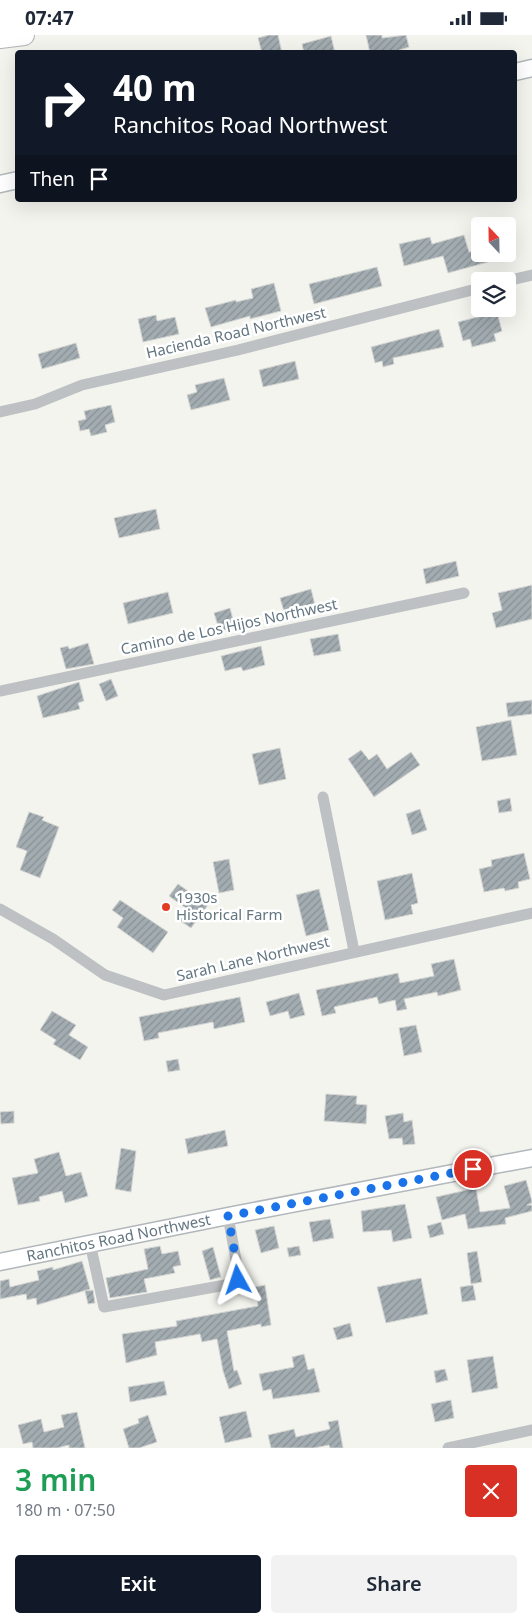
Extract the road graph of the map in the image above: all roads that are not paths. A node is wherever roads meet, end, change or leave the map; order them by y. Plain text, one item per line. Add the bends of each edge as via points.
1 (24, 35) edge
2 (0, 38) edge
3 (532, 68) edge
4 (517, 72) edge
5 (15, 181) edge
6 (0, 184) edge
7 (532, 275) edge
8 (516, 279) edge
9 (471, 290) edge
10 (0, 412) edge
11 (464, 593) dead end
12 (0, 691) edge
13 (323, 797) dead end
14 (0, 909) edge
15 (532, 913) edge
16 (354, 951) junction
17 (532, 1158) edge
18 (228, 1216) junction
19 (90, 1243) junction
20 (0, 1262) edge
21 (532, 1430) edge
22 (448, 1448) edge

1 - 2 highway
3 - 4 street
5 - 6 street
7 - 8 street
9 - 10 street, Hacienda Road Northwest via 238,350 82,385 35,404
11 - 12 street, Camino de Los Hijos Northwest
13 - 16 street
14 - 16 street, Sarah Lane Northwest via 105,975 164,995
15 - 16 street, Sarah Lane Northwest
17 - 18 street, Ranchitos Road Northwest
18 - 19 street, Ranchitos Road Northwest
18 - 19 street via 238,1271 238,1280 231,1284 104,1307
19 - 20 street, Ranchitos Road Northwest
21 - 22 street

